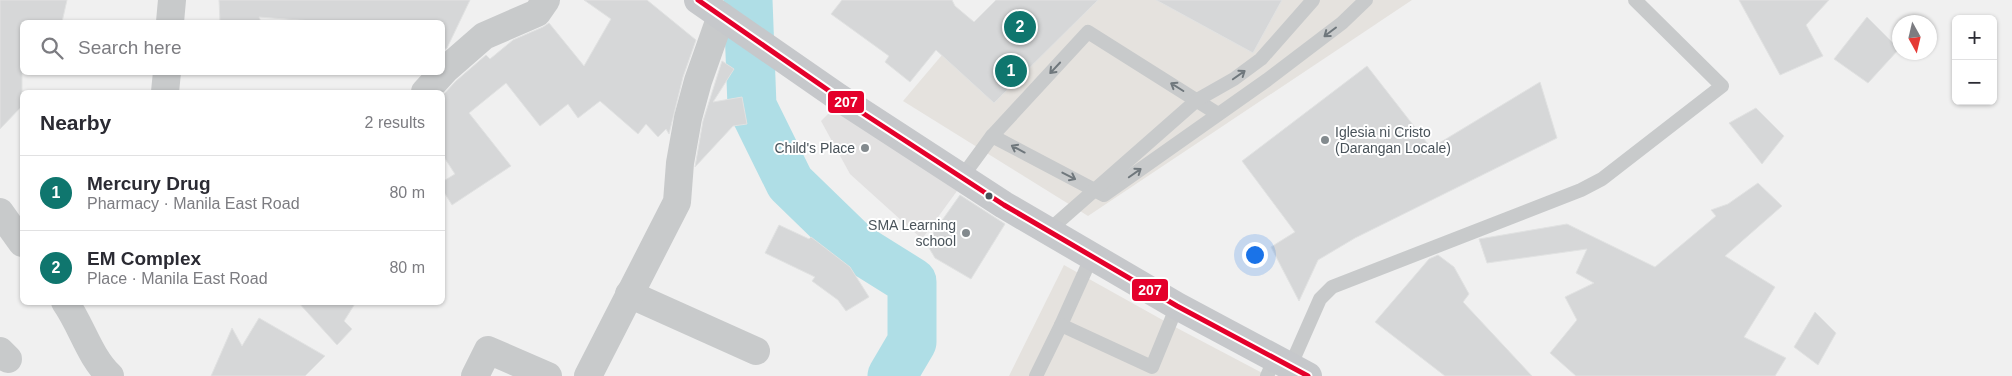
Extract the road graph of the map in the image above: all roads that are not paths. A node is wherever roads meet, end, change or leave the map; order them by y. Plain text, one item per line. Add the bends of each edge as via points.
1 (172, 0) edge
2 (546, 0) edge
3 (698, 0) edge
4 (1313, 0) edge
5 (1366, 0) edge
6 (1635, 0) edge
7 (723, 18) junction
8 (170, 20) edge
9 (445, 70) edge
10 (167, 75) edge
11 (441, 75) edge
12 (165, 90) edge
13 (428, 90) edge
14 (1197, 100) junction
15 (1218, 114) junction
16 (992, 136) junction
17 (962, 177) junction
18 (1095, 190) junction
19 (0, 212) edge
20 (1048, 231) junction
21 (20, 240) edge
22 (1092, 256) junction
23 (629, 294) junction
24 (67, 305) edge
25 (1178, 306) junction
26 (1062, 324) junction
27 (756, 351) dead end
28 (1150, 371) edge
29 (1285, 371) edge
30 (99, 372) edge
31 (475, 376) edge
32 (548, 376) edge
33 (588, 376) edge
34 (1036, 376) edge

1 - 8 street
2 - 9 street via 537,13 484,36
3 - 7 main road
14 -> 4 lane via 1261,59
5 -> 15 lane via 1342,23
6 - 29 lane via 1722,86 1602,179 1581,190 1332,287 1320,299
7 - 17 main road
7 - 23 street via 698,80 688,118 677,202
10 - 12 street
11 - 13 street
14 - 15 lane
14 -> 16 lane via 1088,32
14 - 18 lane
18 -> 15 lane via 1104,195
16 - 17 lane
16 - 18 lane
17 - 20 main road
18 - 20 lane
19 - 21 street
20 - 22 main road
22 - 25 main road
22 - 26 lane
23 - 27 street
23 - 33 street
24 - 30 street
25 - 28 lane
25 - 29 main road
26 - 28 lane
26 - 34 lane
31 - 32 street via 488,350

